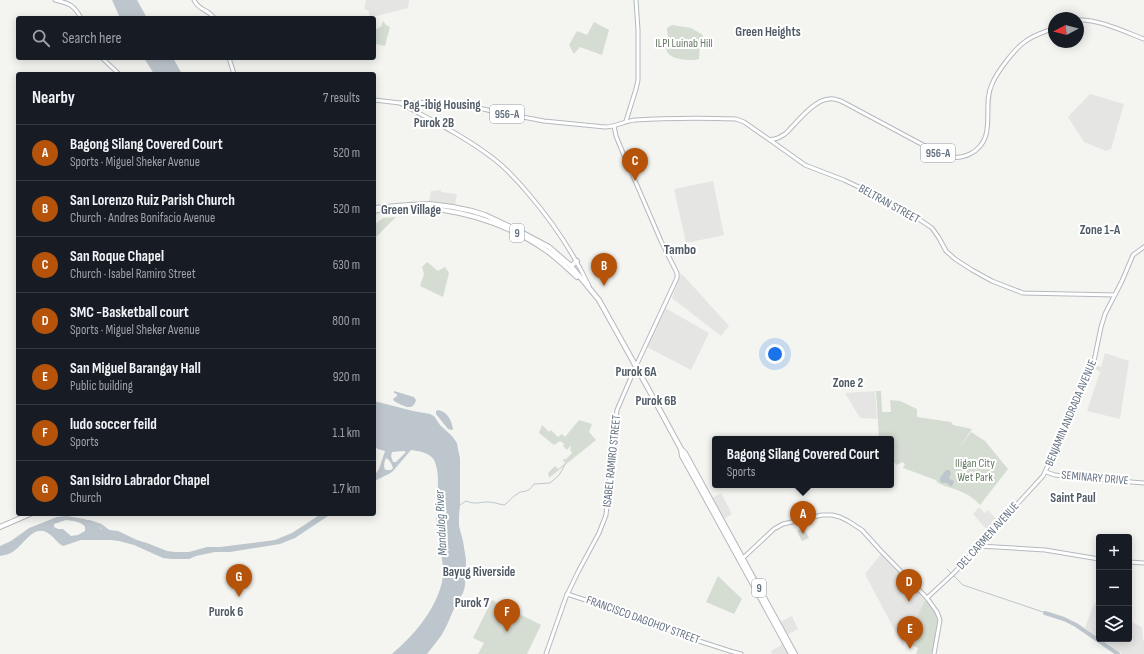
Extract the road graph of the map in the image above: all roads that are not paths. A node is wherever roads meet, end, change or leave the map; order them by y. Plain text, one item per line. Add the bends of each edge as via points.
1 (55, 0) edge
2 (194, 0) edge
3 (636, 0) edge
4 (80, 16) edge
5 (212, 16) edge
6 (1084, 21) edge
7 (1048, 30) edge
8 (1144, 39) edge
9 (104, 60) edge
10 (230, 60) edge
11 (117, 72) edge
12 (233, 72) edge
13 (376, 100) edge
14 (400, 103) junction
15 (626, 121) junction
16 (614, 126) junction
17 (770, 140) junction
18 (376, 210) edge
19 (376, 210) edge
20 (1144, 247) edge
21 (577, 261) junction
22 (571, 266) junction
23 (591, 290) junction
24 (1115, 295) junction
25 (636, 366) junction
26 (681, 449) junction
27 (1046, 472) junction
28 (1144, 483) edge
29 (25, 516) edge
30 (0, 527) edge
31 (979, 546) junction
32 (743, 558) junction
33 (1096, 558) edge
34 (1132, 562) edge
35 (1144, 563) edge
36 (566, 596) junction
37 (927, 598) junction
38 (546, 654) edge
39 (741, 654) edge
40 (791, 654) edge
41 (795, 654) edge
42 (934, 654) edge

1 - 4 street via 72,5
2 - 5 street
3 - 15 street via 638,80
6 - 8 street
7 - 17 street, 956-A via 1022,43 995,78 988,94 986,135 976,149 968,154 954,157 940,154 832,98 818,103 784,134
9 - 11 street
10 - 12 street
13 - 14 street, 956-A
14 - 16 street, 956-A via 448,102 556,122
14 - 21 street, 956-A via 450,130 502,165 552,222
15 - 16 street, 956-A
15 - 17 street, 956-A via 736,119
16 - 25 street, ISABEL RAMIRO STREET via 623,153 677,273 677,278
17 - 24 street, BELTRAN STREET via 805,165 844,180 900,207 932,228 954,259 992,281 1023,293
18 - 22 highway, 9 via 409,204 430,204 486,215 549,247
19 - 23 highway, 9 via 429,208 484,219 521,235 548,251
20 - 24 street, BENJAMIN ANDRADA AVENUE via 1133,255
21 - 22 highway
21 - 23 street, 956-A
22 - 23 highway, 9
23 - 25 highway, 9
24 - 27 street, BENJAMIN ANDRADA AVENUE via 1105,314 1093,366
25 - 26 highway, 9
25 - 36 street, ISABEL RAMIRO STREET via 617,410 606,515
26 - 32 highway, 9
26 - 40 highway, 9 via 692,475
27 - 28 street, SEMINARY DRIVE via 1080,478
27 - 31 street, DEL CARMEN AVENUE
29 - 30 highway
31 - 33 street via 1045,550
31 - 37 street, DEL CARMEN AVENUE
32 - 37 street via 774,528 789,522 832,515 862,530
32 - 41 highway, 9
34 - 35 street
36 - 38 street, ISABEL RAMIRO STREET
36 - 39 street, FRANCISCO DAGOHOY STREET via 601,605
37 - 42 street via 940,620

